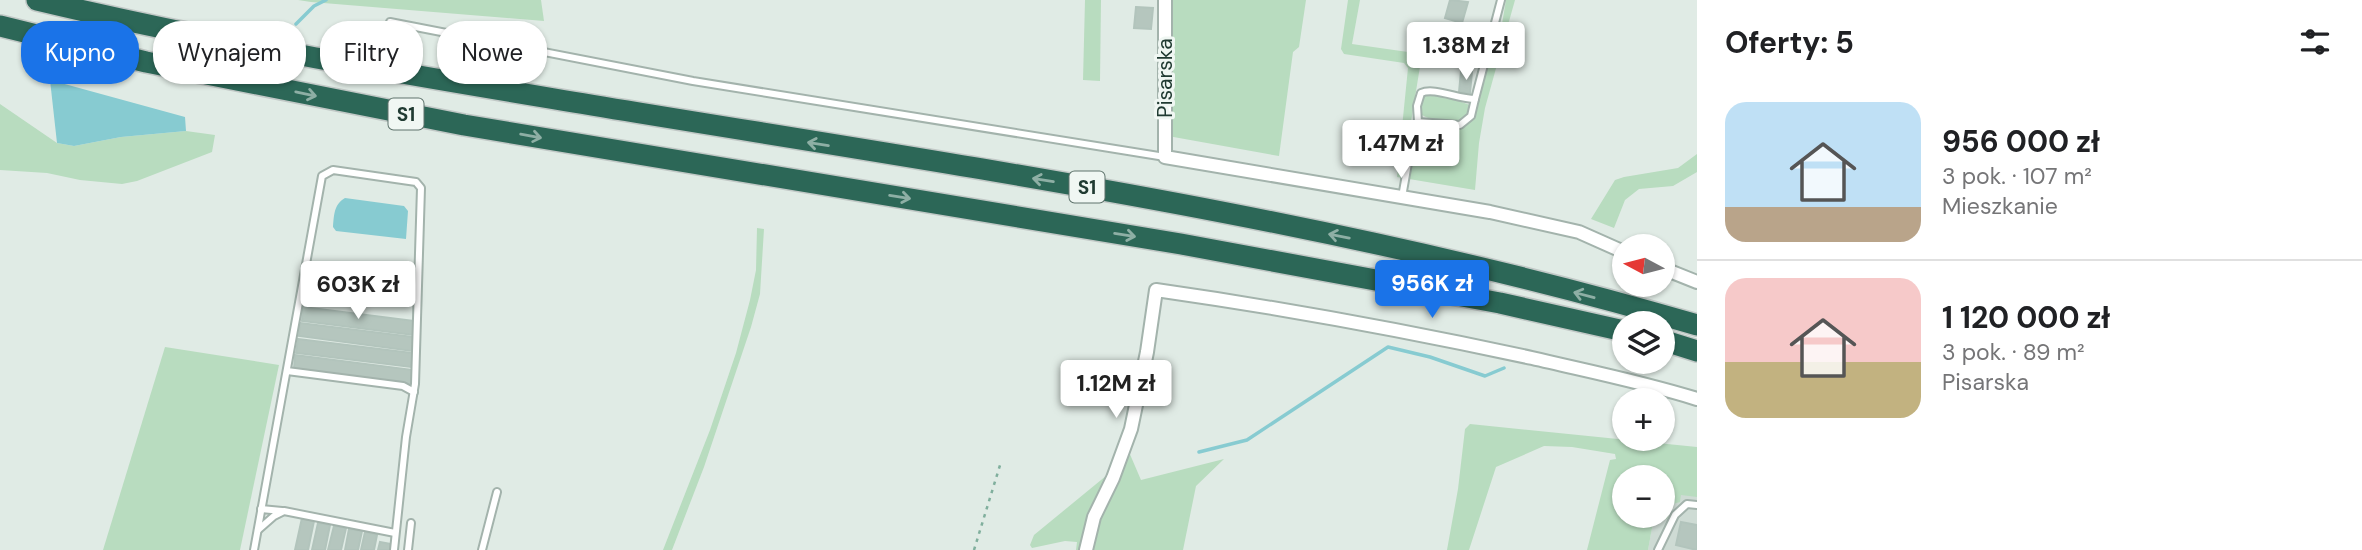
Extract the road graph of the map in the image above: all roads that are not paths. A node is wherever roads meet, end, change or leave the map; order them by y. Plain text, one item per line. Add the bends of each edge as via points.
1 (37, 0) edge
2 (1165, 0) edge
3 (1501, 0) edge
4 (0, 26) edge
5 (423, 28) edge
6 (1475, 99) junction
7 (1418, 122) junction
8 (1165, 157) junction
9 (1402, 197) junction
10 (1612, 247) edge
11 (1675, 273) edge
12 (1697, 282) edge
13 (1697, 325) edge
14 (1612, 328) edge
15 (1675, 345) edge
16 (1697, 351) edge
17 (287, 372) junction
18 (414, 392) junction
19 (1697, 399) edge
20 (497, 492) dead end
21 (1697, 505) edge
22 (261, 509) junction
23 (284, 511) junction
24 (411, 523) dead end
25 (257, 532) junction
26 (395, 533) junction
27 (254, 550) edge
28 (394, 550) edge
29 (408, 550) edge
30 (482, 550) edge
31 (1086, 550) edge
32 (1658, 550) edge

13 -> 1 highway, S1 via 1411,251 1128,195 355,66
2 - 8 street, Pisarska
3 - 6 lane
4 -> 14 highway, S1 via 146,62 373,108 1181,244
5 - 8 lane via 693,81
6 - 7 lane via 1471,116 1460,125
6 - 7 lane via 1424,90 1418,99
7 - 9 lane
8 - 9 street
9 - 10 street via 1579,232
11 - 12 street
15 - 16 highway
17 - 18 lane via 403,386
17 - 18 lane via 322,176 333,170 416,182 421,188
17 - 22 lane
18 - 26 lane
19 - 31 street via 1662,387 1329,316 1156,290 1131,429 1094,517
20 - 30 lane
21 - 32 lane via 1687,504 1675,515
22 - 23 lane
22 - 25 lane
23 - 25 lane
23 - 26 lane
24 - 29 lane
25 - 27 lane
26 - 28 lane

